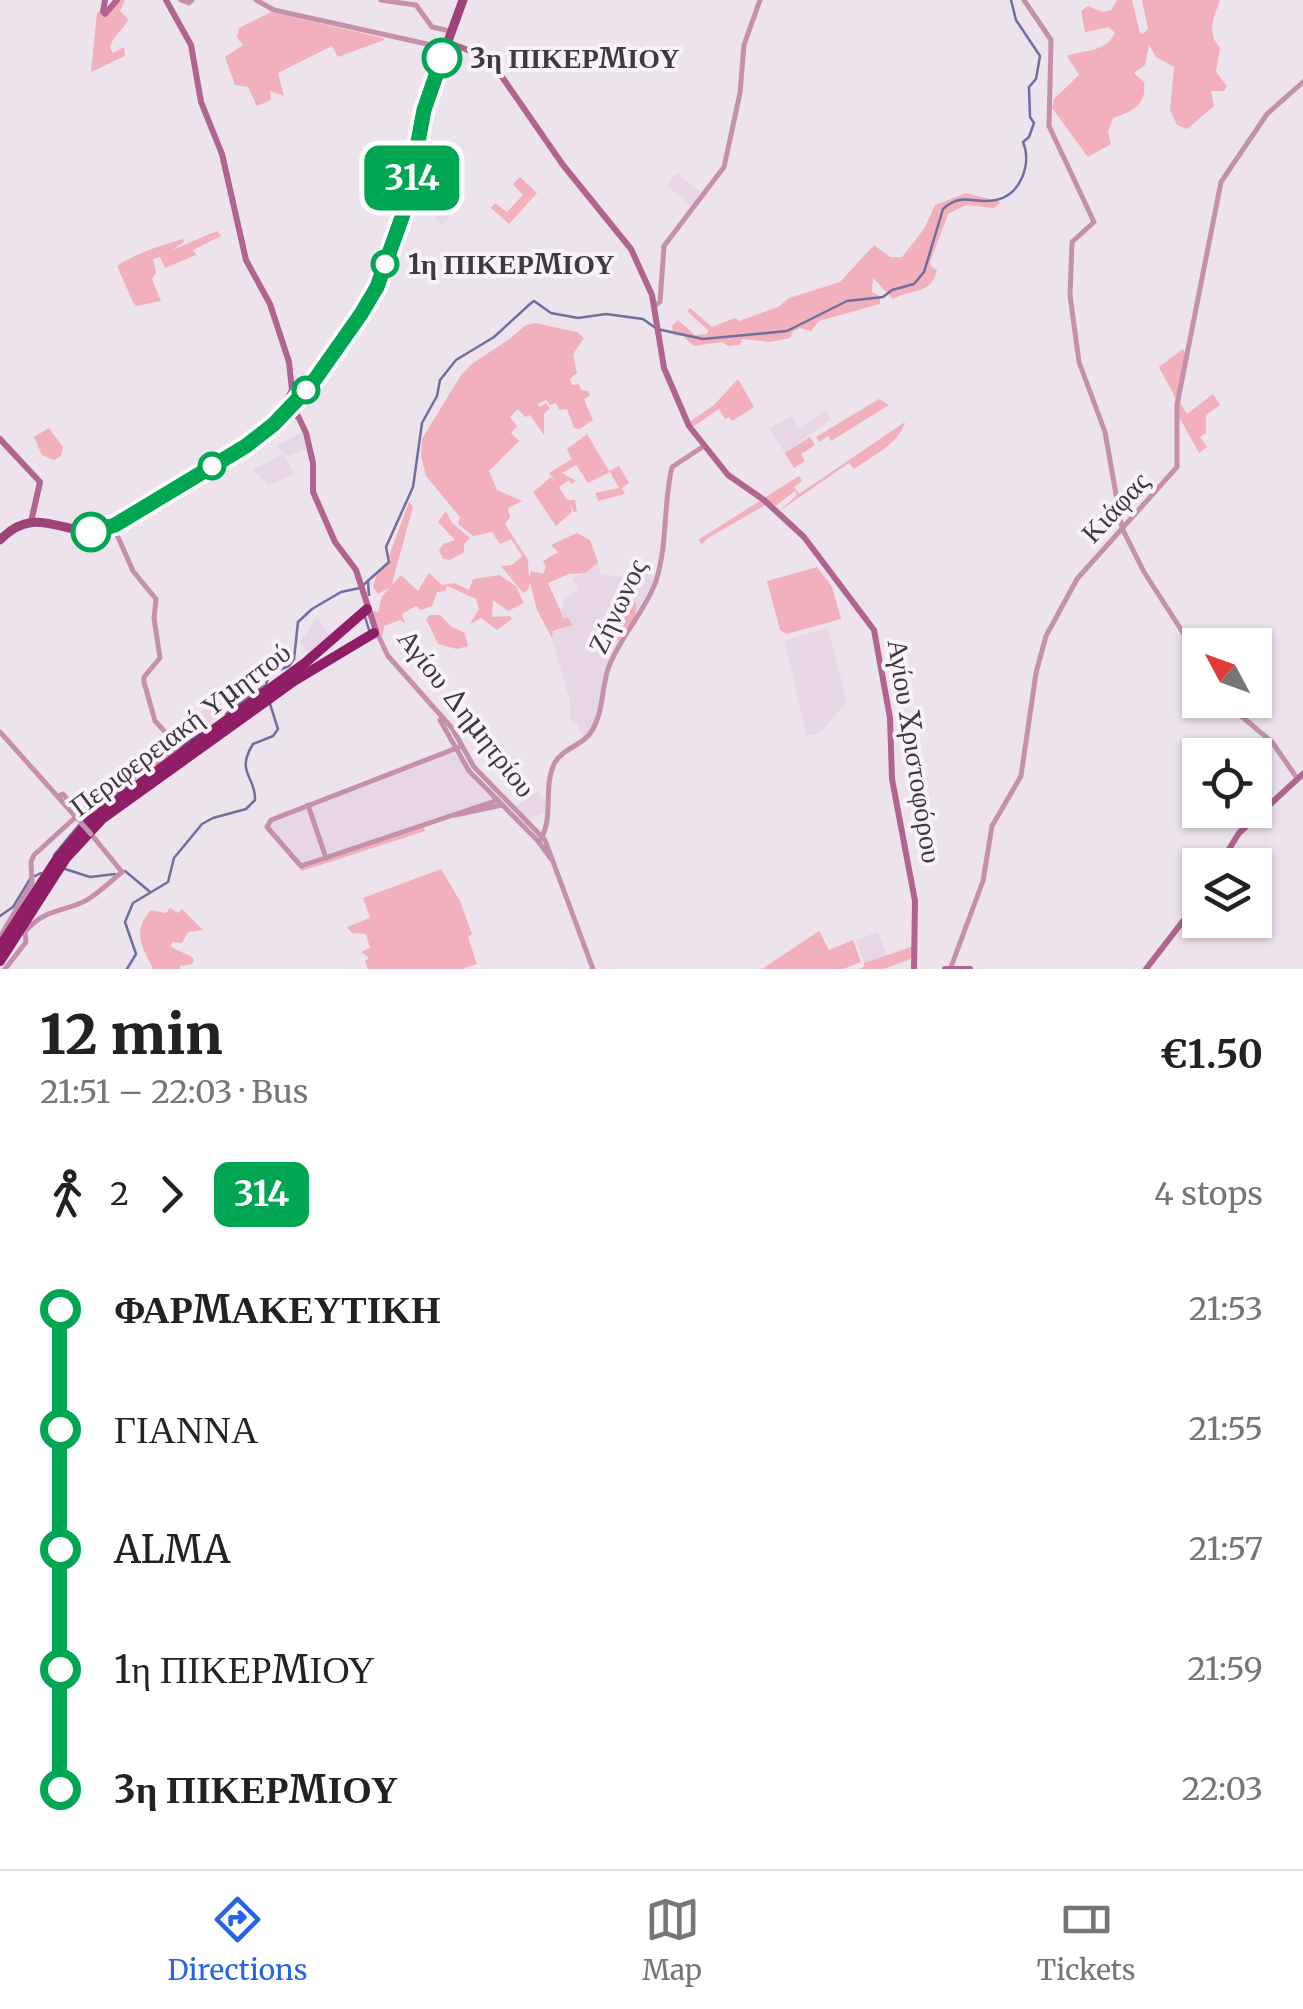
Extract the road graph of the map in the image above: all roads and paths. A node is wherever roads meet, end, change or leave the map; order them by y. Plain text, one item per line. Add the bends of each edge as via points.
1 (105, 0) edge
2 (117, 0) edge
3 (164, 0) edge
4 (181, 0) edge
5 (192, 0) edge
6 (256, 0) edge
7 (381, 0) edge
8 (462, 0) edge
9 (760, 0) edge
10 (1024, 0) edge
11 (446, 43) junction
12 (1303, 82) edge
13 (654, 306) junction
14 (289, 408) junction
15 (0, 441) edge
16 (704, 446) junction
17 (31, 520) junction
18 (112, 527) junction
19 (1122, 528) junction
20 (0, 539) edge
21 (368, 609) junction
22 (1182, 631) edge
23 (373, 633) junction
24 (1244, 718) edge
25 (0, 732) edge
26 (457, 748) junction
27 (1301, 778) edge
28 (498, 799) junction
29 (308, 805) junction
30 (78, 818) junction
31 (539, 839) junction
32 (1230, 848) edge
33 (1231, 848) edge
34 (326, 858) junction
35 (1182, 925) edge
36 (1182, 932) edge
37 (0, 936) edge
38 (4, 948) edge
39 (0, 962) edge
40 (5, 969) edge
41 (593, 969) edge
42 (914, 969) edge
43 (951, 969) edge
44 (970, 969) edge
45 (1148, 969) edge

1 - 2 main road via 106,14
3 - 14 main road via 191,46 246,260 270,302 288,360
4 - 5 street
6 - 11 street via 274,10
7 - 11 street via 416,5
8 - 11 main road
9 - 13 street via 743,50 725,164 664,246 660,302
10 - 19 street via 1050,40 1049,126 1094,222 1072,242 1070,296 1079,362 1105,432
11 - 13 main road, Αγίου Χριστοφόρου via 489,58 621,234
11 - 14 main road via 422,110 404,206 374,289
12 - 19 street, Κιάφας via 1268,114 1221,182 1177,405 1177,467
13 - 16 main road, Αγίου Χριστοφόρου via 662,360
14 - 18 main road via 246,446
14 - 21 main road via 306,432 313,492
15 - 17 main road via 40,482
16 - 31 street, Ζήνωνος via 672,467 656,580 609,666 594,728 552,770 548,819
16 - 42 main road, Αγίου Χριστοφόρου via 728,475 804,537 876,637 915,901
17 - 18 main road via 86,530
17 - 20 main road
18 - 30 street via 156,598 160,658 144,682 154,719 178,747
19 - 22 street
19 - 43 street, Κιάφας via 1077,579 1044,641 1020,776 992,826 982,881
21 - 23 main road
21 - 38 highway, Περιφερειακή Υμηττού via 310,660 90,820 57,859
23 - 26 street, Αγίου Δημητρίου
23 - 26 street, Αγίου Δημητρίου via 452,728
23 - 38 highway, Περιφερειακή Υμηττού via 126,800 62,864
24 - 27 street
25 - 30 street
26 - 28 street, Αγίου Δημητρίου
26 - 29 street
27 - 32 main road
27 - 33 main road
28 - 31 street, Αγίου Δημητρίου
28 - 34 street
29 - 34 street
29 - 34 street via 267,827 300,866
30 - 37 street via 32,856 32,883
30 - 40 street, bridge via 120,869 88,900 33,923
31 - 41 street, Αγίου Δημητρίου
35 - 45 main road
36 - 45 main road
38 - 39 highway, Περιφερειακή Υμηττού
43 - 44 main road

